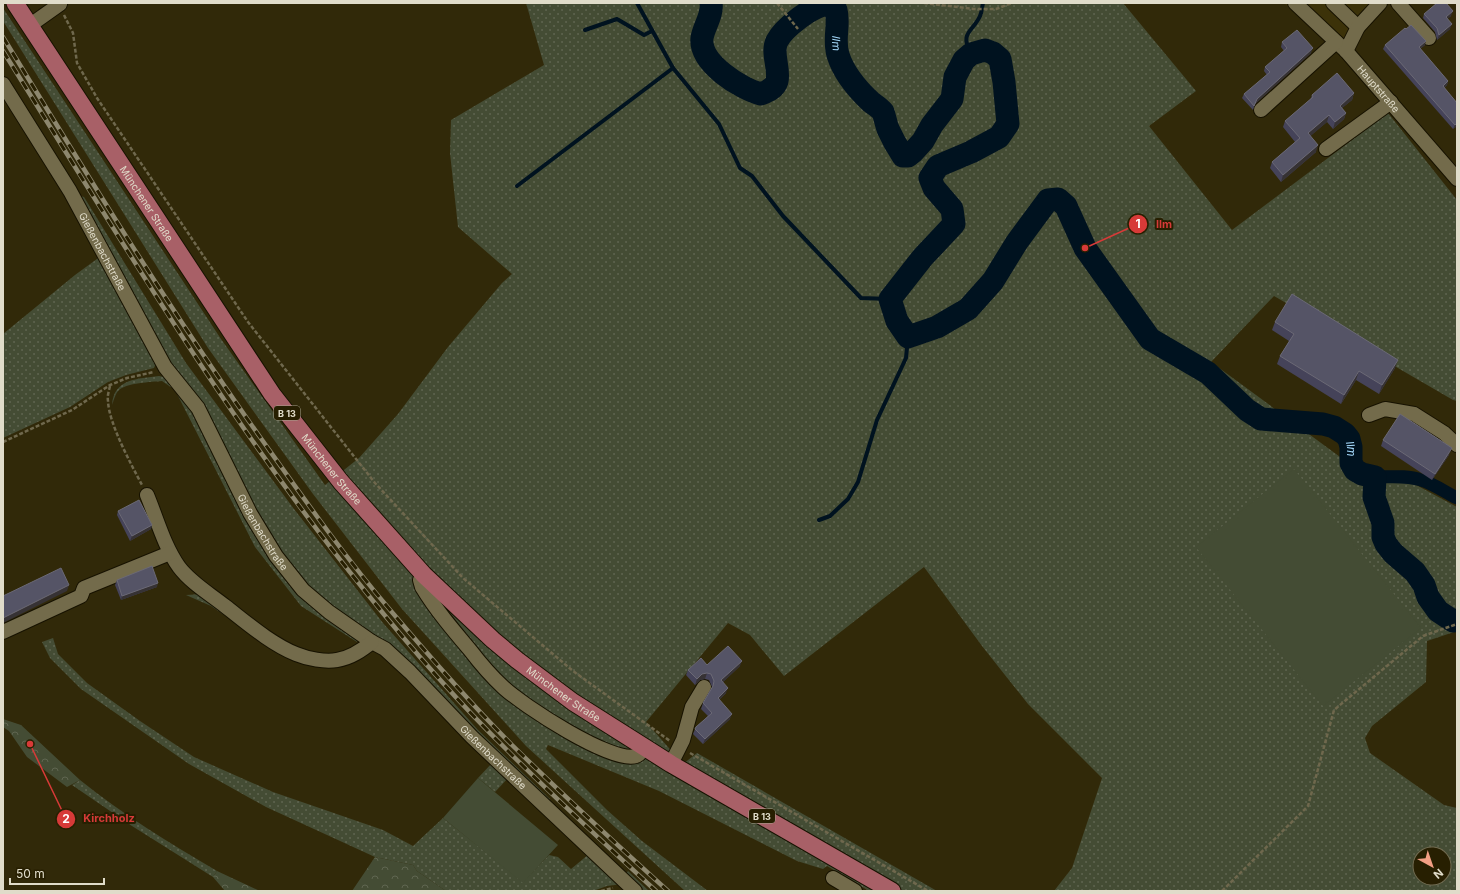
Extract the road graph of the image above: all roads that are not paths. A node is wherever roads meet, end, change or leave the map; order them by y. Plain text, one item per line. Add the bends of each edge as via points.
1 (15, 3) edge
2 (59, 3) edge
3 (1295, 3) edge
4 (1333, 3) edge
5 (1380, 3) edge
6 (1398, 3) edge
7 (29, 26) junction
8 (1358, 27) junction
9 (1429, 38) dead end
10 (1341, 46) junction
11 (3, 84) edge
12 (1391, 102) junction
13 (1261, 110) dead end
14 (1326, 149) dead end
15 (1457, 179) edge
16 (1369, 414) dead end
17 (1457, 446) edge
18 (147, 495) road end
19 (170, 553) junction
20 (424, 575) junction
21 (3, 632) edge
22 (372, 642) junction
23 (704, 687) dead end
24 (644, 748) junction
25 (671, 764) junction
26 (833, 878) dead end
27 (635, 891) edge
28 (855, 891) edge
29 (892, 891) edge

1 - 7 main road, Münchener Straße / B 13
2 - 7 street
3 - 10 street, Hauptstraße
4 - 8 street
5 - 8 street
6 - 9 street
7 - 20 main road, Münchener Straße / B 13 via 272,394 341,482
8 - 10 street
10 - 12 street, Hauptstraße
10 - 13 street
11 - 22 street, Gießenbachstraße via 70,191 165,367 198,408 250,513 276,556 303,590
12 - 14 street
12 - 15 street, Hauptstraße
16 - 17 street via 1386,410 1414,414 1444,433
18 - 19 street
19 - 21 street via 84,588 80,596
19 - 22 street via 191,580 247,623 296,655 316,660 337,660 357,653
20 - 24 main road, Münchener Straße / B 13 via 517,660 574,702
20 - 24 street via 420,580 422,587 450,626 502,687 566,730 612,753 634,757
22 - 27 street, Gießenbachstraße via 385,649 410,672 472,737
23 - 25 street via 692,707 683,740
24 - 25 main road, B 13
25 - 29 main road, B 13
26 - 28 street

